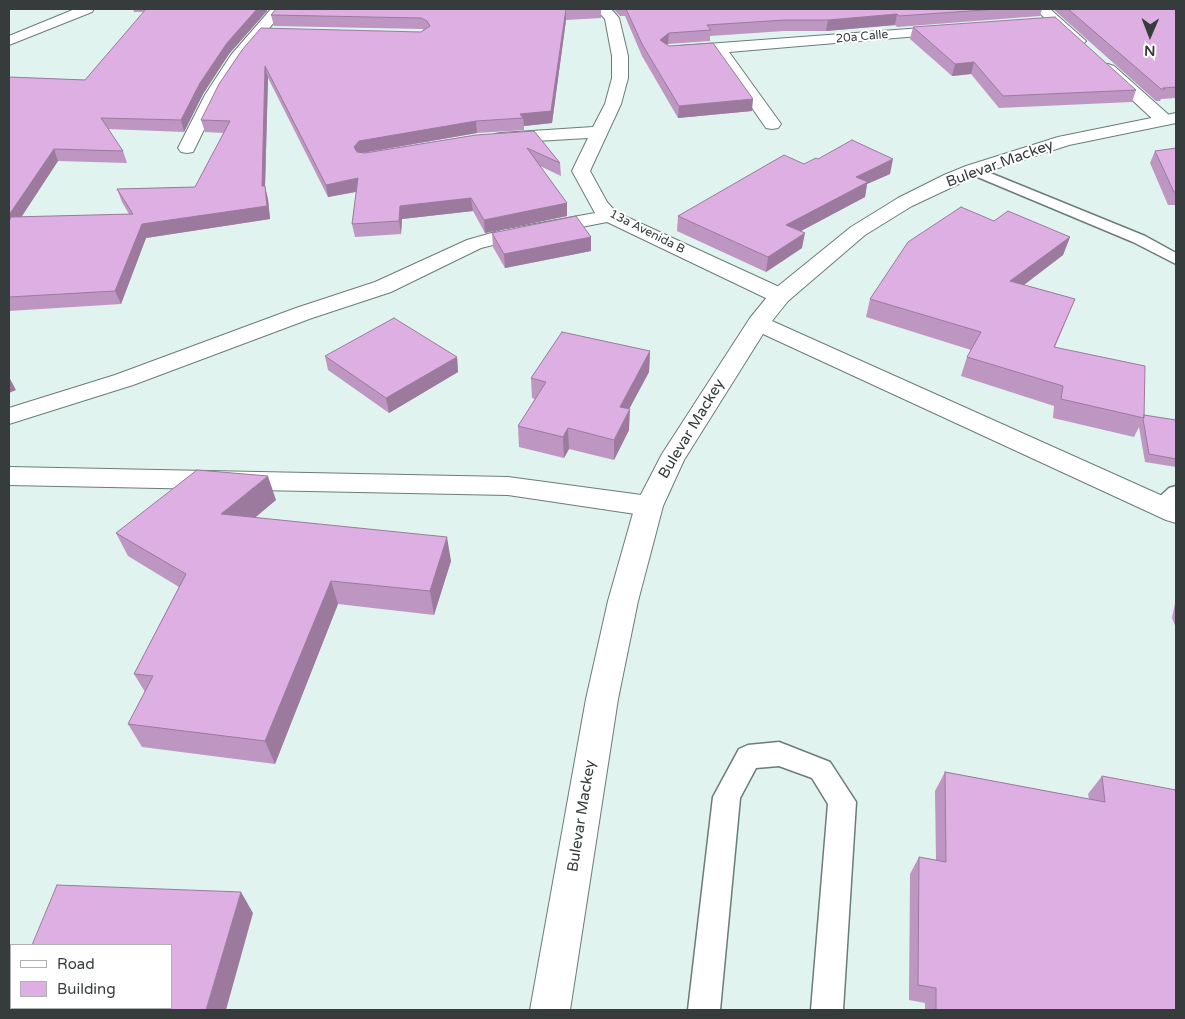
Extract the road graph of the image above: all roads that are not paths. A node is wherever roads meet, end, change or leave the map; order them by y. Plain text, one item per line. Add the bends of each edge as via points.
1 (87, 9) edge
2 (278, 9) edge
3 (604, 9) edge
4 (1039, 16) edge
5 (966, 28) edge
6 (258, 32) junction
7 (277, 33) edge
8 (9, 41) edge
9 (718, 48) junction
10 (669, 51) edge
11 (1170, 119) edge
12 (772, 124) dead end
13 (599, 132) junction
14 (486, 140) edge
15 (187, 148) dead end
16 (973, 170) junction
17 (609, 216) junction
18 (1176, 259) edge
19 (780, 296) junction
20 (758, 323) junction
21 (9, 416) edge
22 (9, 476) edge
23 (1171, 504) edge
24 (649, 506) junction
25 (550, 1010) edge
26 (704, 1010) edge
27 (827, 1010) edge

1 - 8 street
2 - 6 street
3 - 13 street, 13a Avenida B via 612,18 620,56 620,78 613,104
4 - 11 street via 1056,21
5 - 9 street, 20a Calle
6 - 7 street
6 - 15 street via 213,95
9 - 10 street, 20a Calle
9 - 12 street
11 - 16 street, Bulevar Mackey via 1064,141
13 - 14 street
13 - 17 street, 13a Avenida B via 581,171 599,205
16 - 18 lane via 1139,239
16 - 19 street, Bulevar Mackey via 905,202 858,231
17 - 19 street, 13a Avenida B
17 - 21 street via 474,244 383,287 124,380
19 - 20 street, Bulevar Mackey
20 - 23 street
20 - 24 street, Bulevar Mackey via 694,421
22 - 24 street via 508,486
24 - 25 street, Bulevar Mackey via 623,601 602,699
26 - 27 lane via 727,797 748,757 779,754 821,770 842,802

